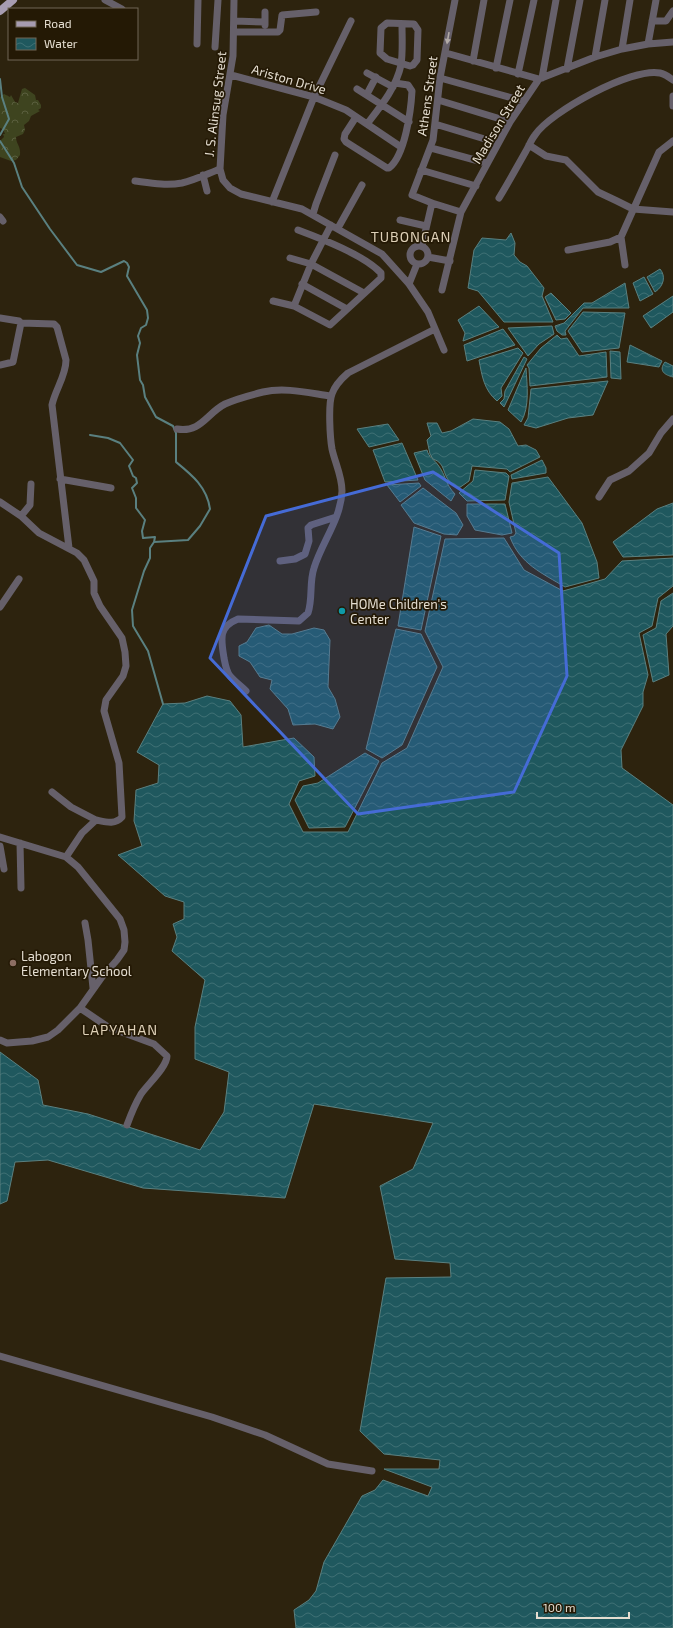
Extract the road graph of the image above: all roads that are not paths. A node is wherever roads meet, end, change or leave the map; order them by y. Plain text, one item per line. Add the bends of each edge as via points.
1 (13, 0) edge
2 (105, 0) edge
3 (198, 0) edge
4 (218, 0) edge
5 (234, 0) edge
6 (455, 0) edge
7 (484, 0) edge
8 (510, 0) edge
9 (534, 0) edge
10 (556, 0) edge
11 (580, 0) edge
12 (605, 0) edge
13 (630, 0) edge
14 (656, 0) edge
15 (120, 8) edge
16 (0, 11) edge
17 (673, 11) edge
18 (265, 12) dead end
19 (316, 12) dead end
20 (235, 20) junction
21 (351, 21) dead end
22 (652, 21) junction
23 (402, 24) junction
24 (234, 32) junction
25 (673, 42) edge
26 (197, 44) dead end
27 (648, 44) junction
28 (215, 47) dead end
29 (622, 49) junction
30 (446, 53) junction
31 (595, 57) junction
32 (472, 60) junction
33 (401, 63) junction
34 (496, 68) junction
35 (568, 69) junction
36 (367, 73) dead end
37 (518, 74) junction
38 (231, 75) junction
39 (376, 77) junction
40 (440, 78) junction
41 (540, 79) junction
42 (673, 80) edge
43 (394, 85) junction
44 (357, 89) dead end
45 (367, 94) junction
46 (673, 96) edge
47 (314, 97) junction
48 (438, 100) junction
49 (523, 102) junction
50 (382, 104) junction
51 (673, 106) edge
52 (356, 118) junction
53 (409, 122) junction
54 (510, 122) junction
55 (366, 124) junction
56 (435, 124) junction
57 (673, 141) edge
58 (498, 143) junction
59 (529, 145) junction
60 (401, 147) junction
61 (431, 148) junction
62 (335, 155) dead end
63 (486, 163) junction
64 (220, 168) junction
65 (421, 170) junction
66 (203, 176) junction
67 (134, 181) dead end
68 (362, 185) dead end
69 (476, 186) junction
70 (207, 191) dead end
71 (499, 198) dead end
72 (272, 202) junction
73 (432, 203) junction
74 (633, 209) junction
75 (461, 212) junction
76 (673, 212) edge
77 (313, 214) junction
78 (400, 220) dead end
79 (331, 225) junction
80 (426, 226) junction
81 (338, 228) junction
82 (298, 230) dead end
83 (621, 237) junction
84 (323, 240) junction
85 (422, 246) junction
86 (568, 250) dead end
87 (428, 257) junction
88 (290, 258) dead end
89 (450, 261) junction
90 (311, 264) junction
91 (417, 264) junction
92 (625, 265) dead end
93 (302, 284) junction
94 (409, 284) junction
95 (442, 290) dead end
96 (364, 293) junction
97 (273, 301) dead end
98 (294, 306) junction
99 (347, 309) junction
100 (0, 318) edge
101 (21, 323) junction
102 (435, 329) junction
103 (444, 350) dead end
104 (0, 365) edge
105 (331, 396) junction
106 (673, 419) edge
107 (178, 429) dead end
108 (60, 479) junction
109 (31, 484) dead end
110 (111, 488) dead end
111 (598, 497) dead end
112 (0, 502) edge
113 (21, 516) junction
114 (336, 517) junction
115 (69, 548) junction
116 (280, 561) dead end
117 (19, 579) dead end
118 (0, 607) edge
119 (246, 690) dead end
120 (52, 792) dead end
121 (96, 820) junction
122 (0, 837) edge
123 (20, 843) junction
124 (0, 846) edge
125 (66, 857) junction
126 (4, 869) dead end
127 (21, 888) dead end
128 (85, 923) dead end
129 (93, 988) junction
130 (80, 1008) junction
131 (0, 1040) edge
132 (127, 1125) dead end
133 (0, 1356) edge
134 (372, 1471) dead end

1 - 16 main road
2 - 15 street
3 - 26 street
4 - 28 street
5 - 20 street, J. S. Alinsug Street
6 -> 30 street, Athens Street
7 - 32 street
8 - 34 street
9 - 37 street
10 - 41 street
11 - 35 street
12 - 31 street
13 - 29 street
14 - 22 street
17 - 22 street via 666,21
18 - 20 street via 265,23
19 - 24 street via 281,15 278,32
20 - 24 street, J. S. Alinsug Street
21 - 47 street
22 - 27 street
23 - 33 street
23 - 33 street via 414,24 418,30 417,60 410,66
23 - 33 street via 387,23 381,28 380,49 383,56
24 - 38 street, J. S. Alinsug Street
25 - 27 street, Madison Street
27 - 29 street, Madison Street
29 - 31 street, Madison Street
30 - 32 street
30 - 40 street, Athens Street
31 - 35 street, Madison Street
32 - 34 street
33 - 43 street
34 - 37 street
35 - 41 street, Madison Street
36 - 39 street
37 - 41 street
38 - 47 street, Ariston Drive
38 - 64 street, J. S. Alinsug Street via 223,115
39 - 43 street
39 - 45 street
40 - 48 street, Athens Street
40 - 49 street
41 - 49 street, Madison Street
42 - 59 street via 667,75 653,72 607,86 569,106 547,122
43 - 50 street
43 - 53 street via 408,85 412,91
44 - 45 street
45 - 50 street
46 - 51 street
47 - 52 street, Ariston Drive via 346,110
47 - 72 street
48 - 54 street
48 - 56 street, Athens Street
49 - 54 street, Madison Street
50 - 53 street
50 - 55 street
52 - 55 street, Ariston Drive
52 - 60 street via 345,134 346,142 387,168 392,166
53 - 60 street
54 - 58 street, Madison Street
55 - 60 street, Ariston Drive
56 - 58 street
56 - 61 street, Athens Street
57 - 74 street via 659,152
58 - 63 street, Madison Street
59 - 71 street
59 - 74 street via 546,156 566,160 598,192
61 - 63 street
61 - 65 street, Athens Street
62 - 77 street
63 - 69 street, Madison Street
64 - 66 street
64 - 72 street, J. S. Alinsug Street via 223,180 235,192
65 - 69 street
65 - 73 street, Athens Street via 412,196
66 - 67 street via 171,184
66 - 70 street
68 - 81 street
69 - 75 street, Madison Street
72 - 77 street, J. S. Alinsug Street
73 - 75 street
73 - 80 street
74 - 76 street
74 - 83 street
75 - 89 street, Madison Street
77 - 79 street, J. S. Alinsug Street
78 - 80 street
79 - 81 street, J. S. Alinsug Street
79 - 84 street
80 - 85 street
81 - 94 street, J. S. Alinsug Street via 382,254
82 - 84 street
83 - 86 street via 610,242
83 - 92 street
84 - 90 street
84 - 96 street via 370,264 381,273 381,278
85 - 87 street via 426,249
85 - 91 street via 412,248 410,252 412,262
87 - 89 street
87 - 91 street via 426,262
88 - 90 street
89 - 95 street, Madison Street
90 - 93 street
90 - 96 street
91 - 94 street
93 - 98 street
93 - 99 street
94 - 102 street, J. S. Alinsug Street via 428,312
96 - 99 street
97 - 98 street
98 - 99 street via 330,325
100 - 101 street
101 - 104 street via 13,362
101 - 108 street via 54,324 57,327 66,366 52,405
102 - 103 street, J. S. Alinsug Street
102 - 105 street via 348,373 339,380
105 - 107 street via 276,389 262,392 225,404 195,427
105 - 114 street via 332,448 342,490
106 - 111 street via 649,454 629,472 610,480
108 - 110 street
108 - 115 street
109 - 113 street via 30,505
112 - 113 street
113 - 115 street via 38,533
114 - 116 street via 308,528 309,541 305,554 295,559
114 - 119 street via 313,570 309,609 305,617 299,621 238,619 231,622 223,631 221,640 229,675
115 - 121 street via 77,553 90,569 94,580 94,593 122,638 125,652 126,666 123,676 106,700 104,711 119,763 122,818 112,823
117 - 118 street
120 - 121 street via 71,807
121 - 125 street via 82,833
122 - 123 street
123 - 125 street
123 - 127 street
124 - 126 street
125 - 129 street via 78,867 120,919 124,930 124,950
128 - 129 street
129 - 130 street
130 - 131 street via 48,1037 32,1041
130 - 132 street via 108,1026 154,1044 167,1056 163,1066 141,1094
133 - 134 street via 212,1417 265,1435 328,1464

